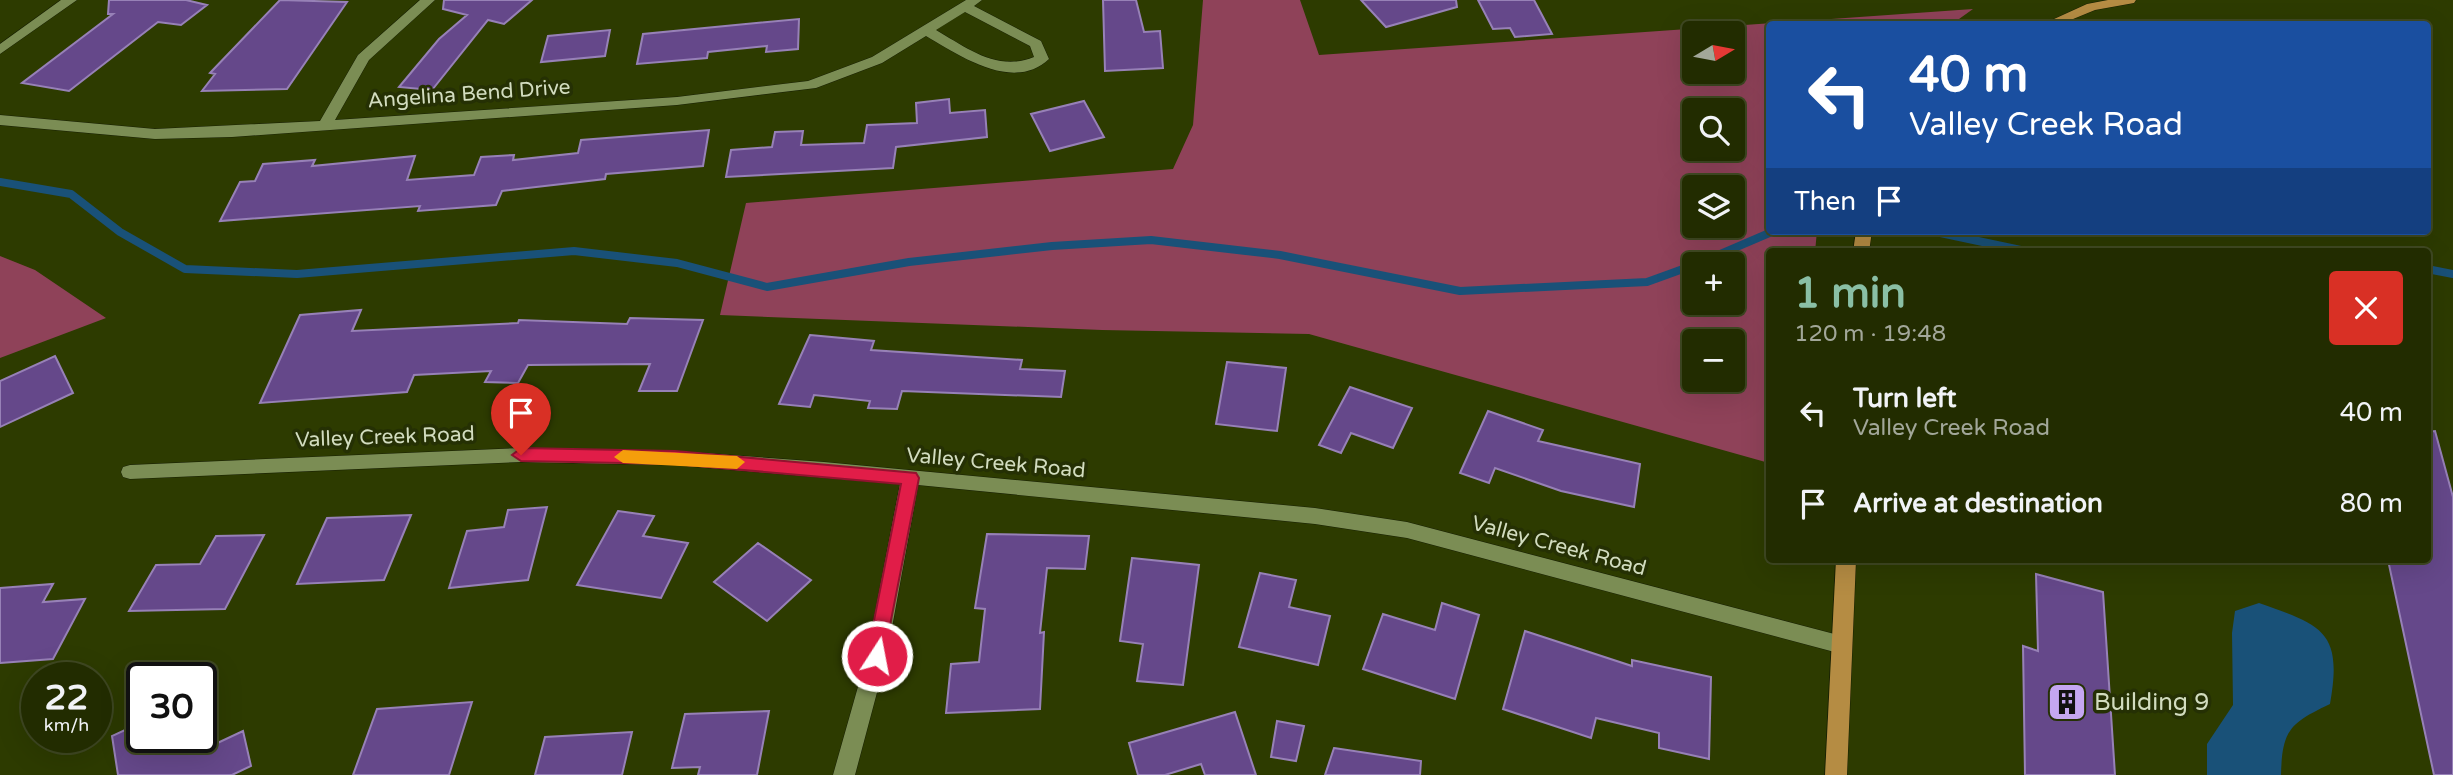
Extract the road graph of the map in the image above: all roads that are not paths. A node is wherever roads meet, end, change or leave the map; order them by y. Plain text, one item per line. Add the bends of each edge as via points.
1 (70, 0) edge
2 (428, 0) edge
3 (2129, 0) edge
4 (970, 4) edge
5 (2088, 4) edge
6 (2056, 21) edge
7 (928, 32) junction
8 (0, 50) edge
9 (0, 120) edge
10 (325, 125) junction
11 (130, 472) dead end
12 (910, 478) junction
13 (1846, 563) edge
14 (1842, 645) junction
15 (844, 775) edge
16 (1836, 775) edge

1 - 8 street
2 - 10 street via 363,58
3 - 5 main road
4 - 7 street, Angelina Bend Drive
4 - 7 street, Angelina Bend Drive via 1036,44 1042,59 1023,69 996,68
5 - 6 main road
7 - 10 street, Angelina Bend Drive via 877,60 811,85 677,101
9 - 10 street, Angelina Bend Drive via 155,134
11 - 12 street, Valley Creek Road via 521,455 675,458
12 - 14 street, Valley Creek Road via 1315,516 1407,530
12 - 15 street via 877,656
13 - 14 main road
14 - 16 main road

